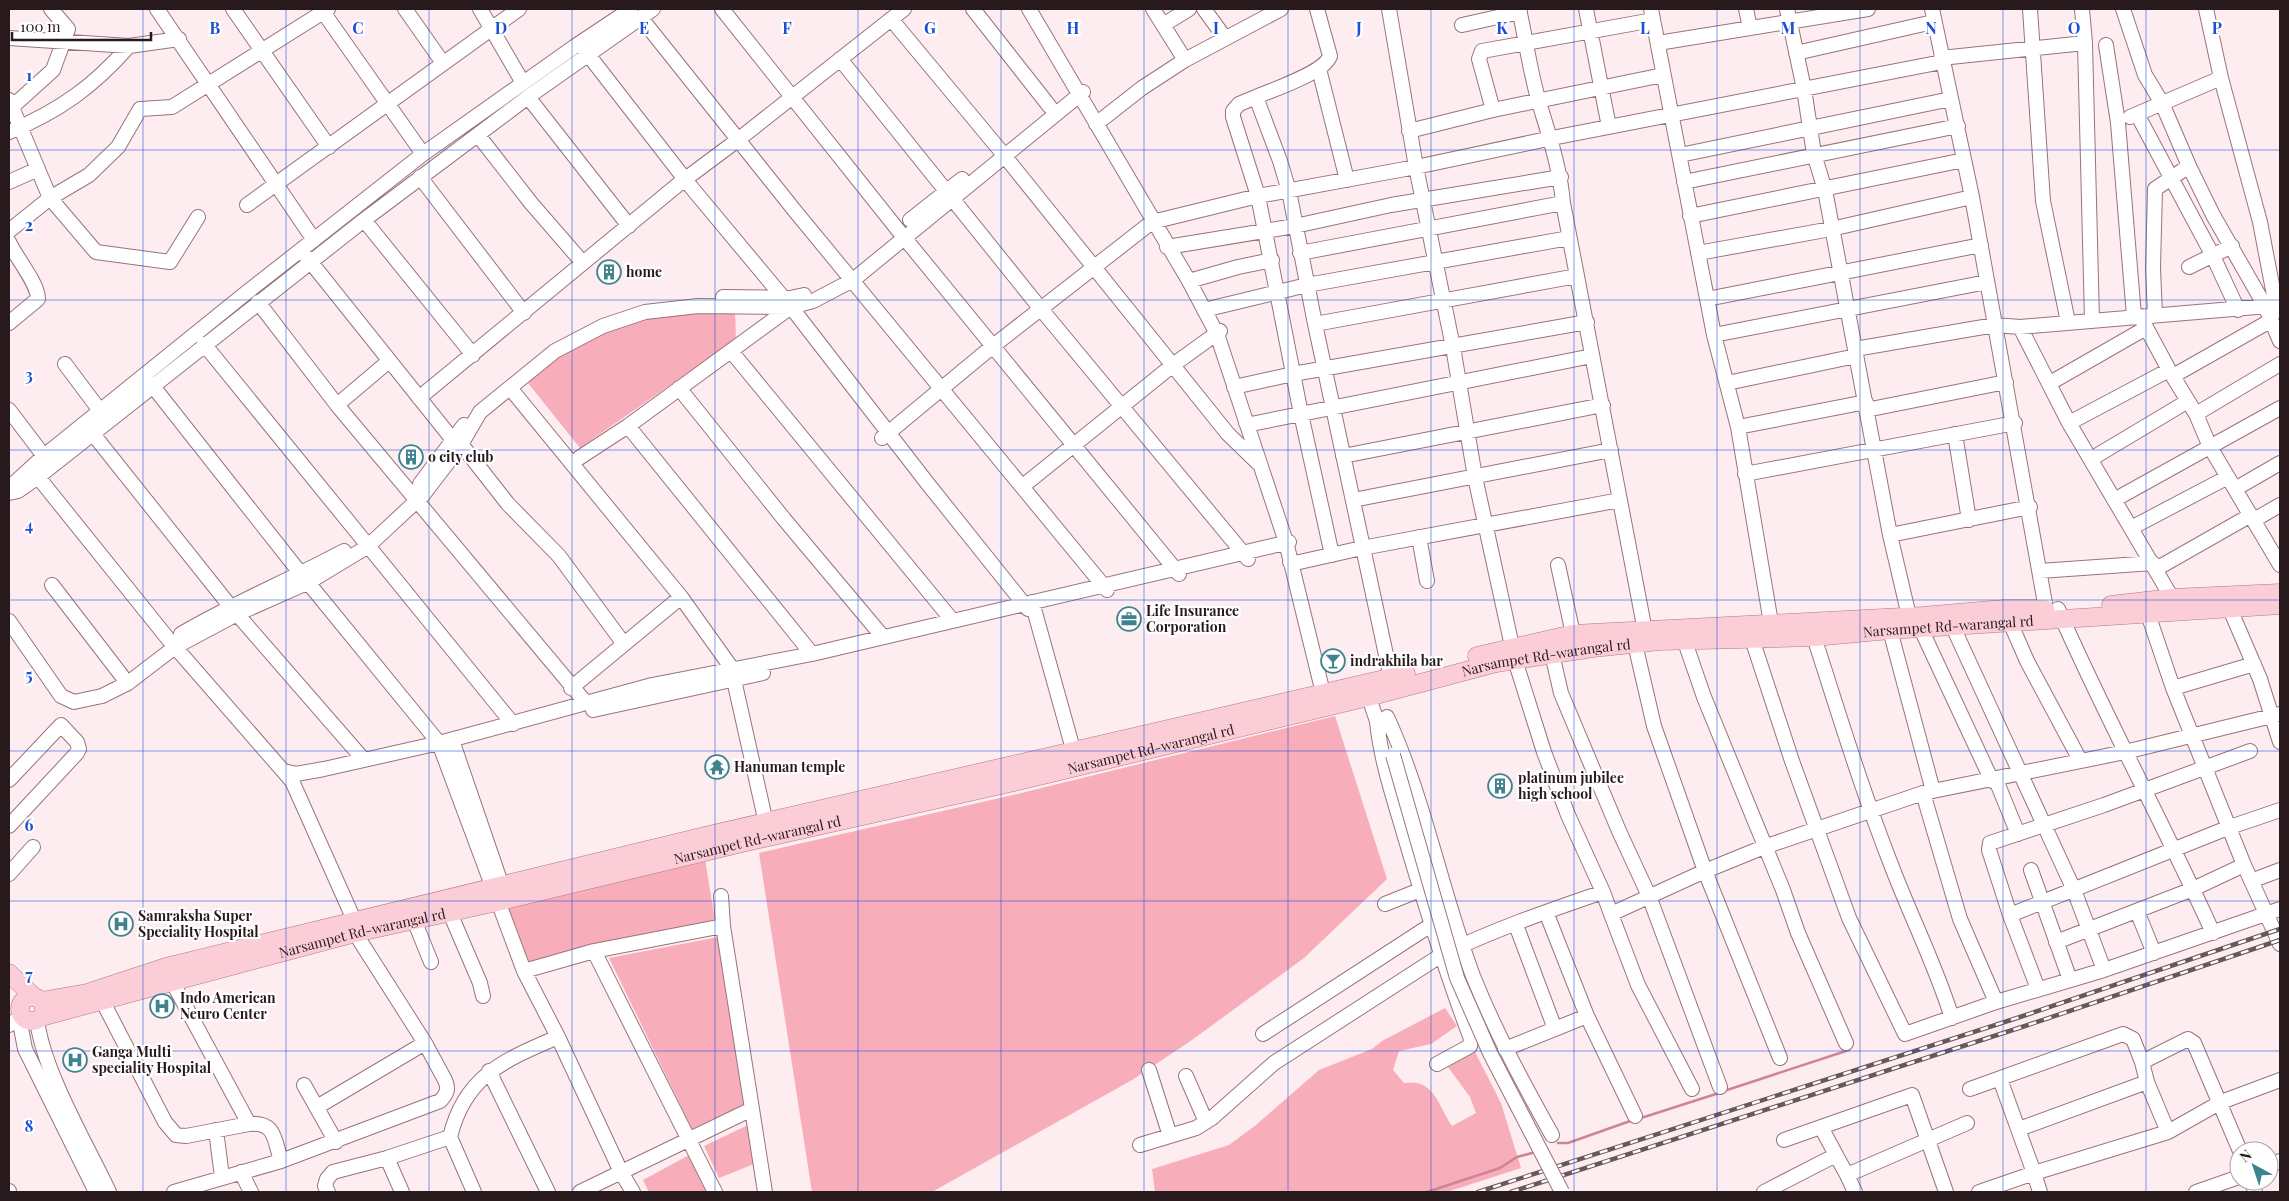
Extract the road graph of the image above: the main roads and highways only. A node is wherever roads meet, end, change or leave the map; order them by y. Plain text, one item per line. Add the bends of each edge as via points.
1 (2280, 593) edge
2 (2280, 605) edge
3 (2056, 613) junction
4 (1640, 637) junction
5 (1514, 653) junction
6 (1376, 687) junction
7 (1076, 759) junction
8 (499, 894) junction
9 (355, 928) junction
10 (9, 973) edge
11 (26, 1012) edge

1 - 3 main road, Narsampet Rd-warangal rd via 2172,598
2 - 3 main road, Narsampet Rd-warangal rd via 2148,614
3 - 4 main road, Narsampet Rd-warangal rd via 2004,609 1771,623
3 - 4 main road, Narsampet Rd-warangal rd via 2010,622 1814,637 1685,642
4 - 5 main road, Narsampet Rd-warangal rd via 1552,654
4 - 5 main road, Narsampet Rd-warangal rd via 1573,634
5 - 6 main road, Narsampet Rd-warangal rd
6 - 7 main road, Narsampet Rd-warangal rd
6 - 7 main road, Narsampet Rd-warangal rd via 1325,693
7 - 8 main road, Narsampet Rd-warangal rd via 746,842
7 - 8 main road, Narsampet Rd-warangal rd via 766,823
8 - 9 main road, Narsampet Rd-warangal rd
8 - 9 main road, Narsampet Rd-warangal rd via 450,913
9 - 11 main road, Narsampet Rd-warangal rd via 166,968
9 - 11 main road, Narsampet Rd-warangal rd via 103,1002
10 - 11 main road

